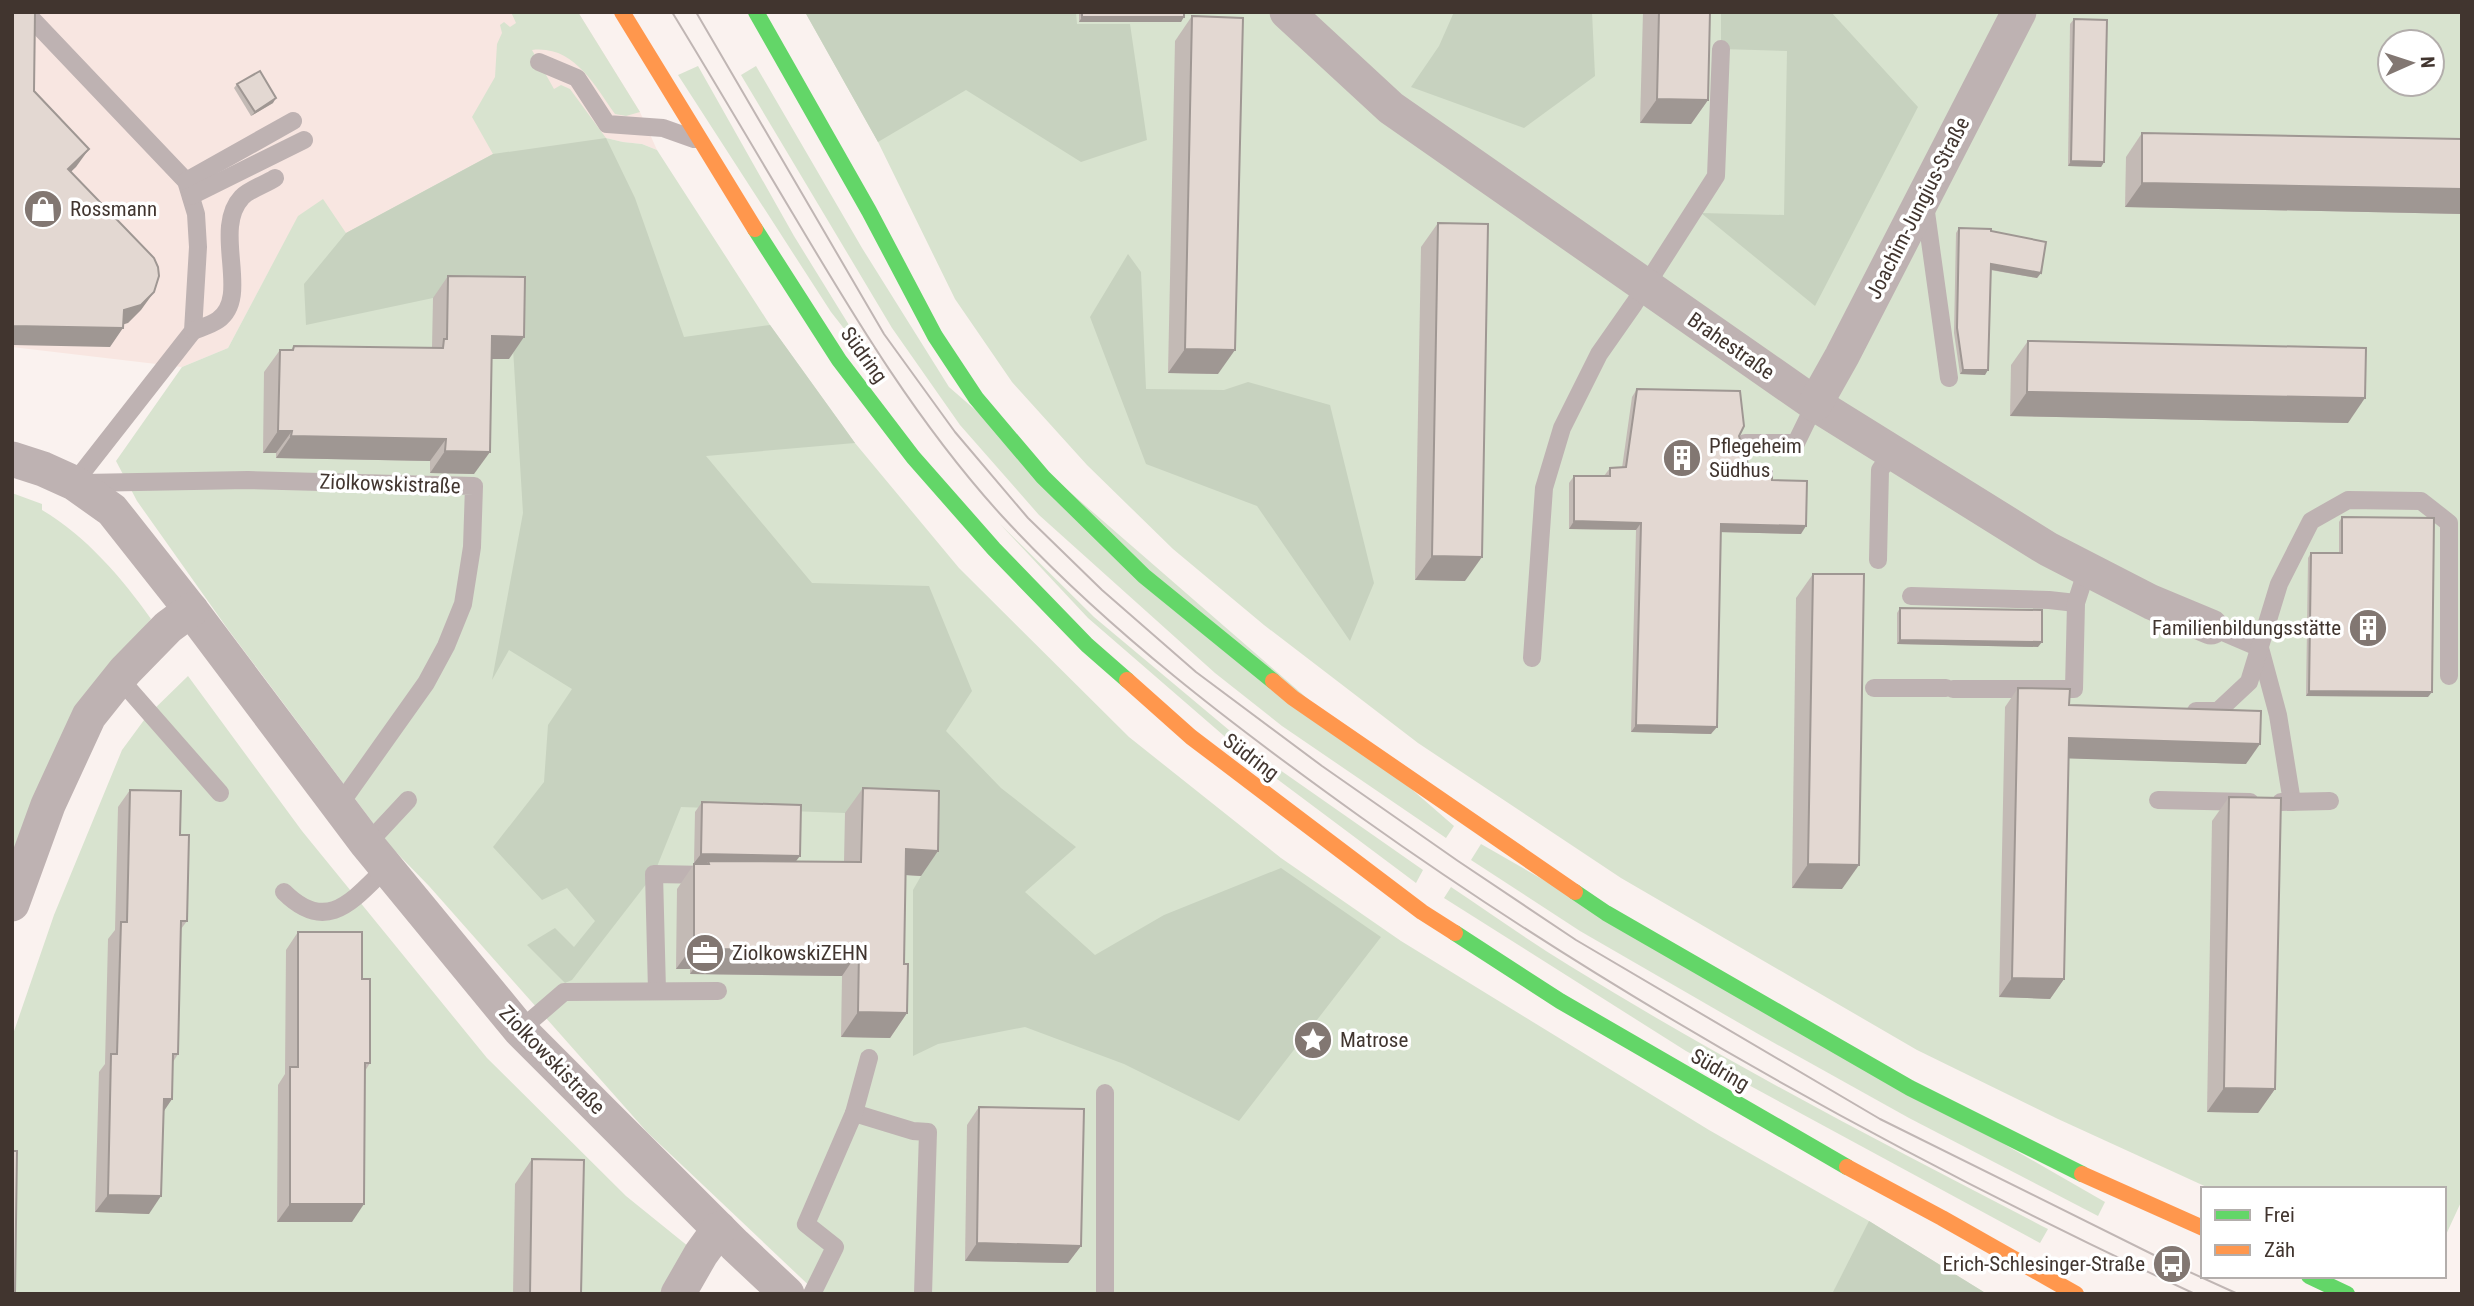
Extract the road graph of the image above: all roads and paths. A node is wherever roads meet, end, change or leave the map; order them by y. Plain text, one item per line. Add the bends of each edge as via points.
1 (622, 12) edge
2 (756, 12) edge
3 (1287, 12) edge
4 (2019, 12) edge
5 (30, 17) edge
6 (1721, 49) dead end
7 (539, 62) dead end
8 (293, 121) dead end
9 (304, 140) dead end
10 (701, 141) junction
11 (275, 178) dead end
12 (188, 189) junction
13 (1924, 196) junction
14 (1645, 285) junction
15 (193, 331) junction
16 (1949, 378) dead end
17 (1815, 404) junction
18 (1745, 443) edge
19 (1892, 453) junction
20 (12, 459) edge
21 (74, 483) junction
22 (1878, 560) dead end
23 (2087, 569) junction
24 (1911, 596) dead end
25 (2076, 603) junction
26 (191, 610) junction
27 (2211, 627) joint
28 (2260, 648) junction
29 (1532, 658) dead end
30 (2449, 676) dead end
31 (119, 678) junction
32 (1874, 688) dead end
33 (2178, 710) edge
34 (220, 793) dead end
35 (408, 800) dead end
36 (2158, 800) dead end
37 (2330, 801) dead end
38 (2292, 802) junction
39 (338, 807) junction
40 (377, 856) junction
41 (727, 875) edge
42 (284, 892) dead end
43 (12, 904) edge
44 (657, 991) junction
45 (718, 991) edge
46 (520, 1030) junction
47 (869, 1058) edge
48 (1105, 1093) dead end
49 (854, 1113) junction
50 (2201, 1227) edge
51 (719, 1230) junction
52 (2313, 1278) edge
53 (678, 1294) edge
54 (787, 1294) edge
55 (812, 1294) edge
56 (923, 1294) edge
57 (1105, 1294) edge
58 (2076, 1294) edge
59 (2347, 1294) edge

1 - 10 main road, Südring
2 - 50 main road via 935,335 976,398 1043,477 1143,576 1293,698 1606,914 1910,1088 2090,1178
3 - 14 street, Brahestraße via 1391,108
4 - 13 street, Joachim-Jungius-Straße
5 - 12 lane
6 - 14 lane via 1716,176
7 - 10 lane via 577,78 607,124 663,128
8 - 12 lane
9 - 12 lane
10 - 58 main road, Südring via 839,360 913,457 1087,645 1191,737 1422,912 1560,1001
11 - 15 lane via 243,197 231,217 234,289 227,310 218,320
12 - 15 lane via 196,214 198,247
13 - 16 lane
13 - 17 street, Joachim-Jungius-Straße
14 - 17 street, Brahestraße
14 - 29 lane via 1599,354 1562,428 1544,488
15 - 21 lane
17 - 18 lane via 1796,443
17 - 19 street, Brahestraße
19 - 22 lane via 1880,470
19 - 23 street, Brahestraße
20 - 21 street, Ziolkowskistraße
21 - 26 street, Ziolkowskistraße via 111,510
21 - 39 lane, Ziolkowskistraße via 239,480 474,486 472,547 463,604 446,646 426,683
23 - 25 lane
23 - 27 street, Brahestraße
24 - 25 lane
25 - 32 lane via 2074,689
26 - 31 street
26 - 39 street, Ziolkowskistraße
27 - 28 lane
28 - 30 lane via 2279,584 2311,521 2347,500 2421,501 2449,523
28 - 33 lane via 2249,681 2218,711
28 - 38 lane via 2278,715
31 - 34 lane
31 - 43 street via 89,716 48,806
35 - 40 lane
36 - 38 lane
37 - 38 lane
39 - 40 street, Ziolkowskistraße
40 - 42 lane via 350,903 335,911 317,913 298,906
40 - 46 street, Ziolkowskistraße
41 - 44 lane via 654,874
44 - 45 lane
44 - 46 lane via 564,992
46 - 51 street, Ziolkowskistraße
47 - 49 lane
48 - 57 lane
49 - 55 lane via 806,1224 835,1247
49 - 56 lane via 928,1132
51 - 53 street
51 - 54 street, Ziolkowskistraße
52 - 59 main road

